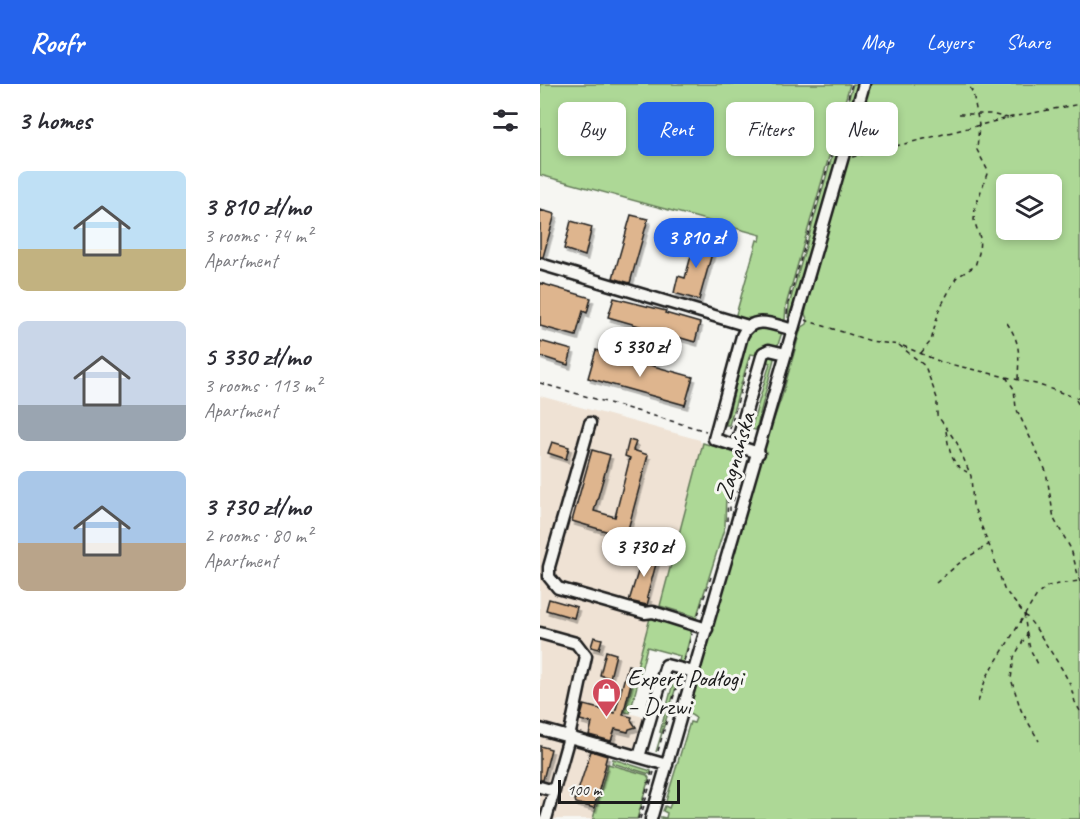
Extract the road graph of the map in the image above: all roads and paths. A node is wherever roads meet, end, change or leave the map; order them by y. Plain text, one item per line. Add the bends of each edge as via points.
1 (852, 84) edge
2 (864, 84) edge
3 (968, 84) edge
4 (1080, 104) edge
5 (959, 114) dead end
6 (977, 114) junction
7 (1009, 118) junction
8 (979, 125) junction
9 (843, 159) junction
10 (540, 264) edge
11 (792, 318) junction
12 (1007, 323) dead end
13 (748, 326) junction
14 (793, 330) junction
15 (899, 345) junction
16 (921, 353) junction
17 (752, 354) dead end
18 (786, 354) junction
19 (1005, 376) junction
20 (1018, 379) junction
21 (540, 383) edge
22 (1076, 398) junction
23 (1080, 399) edge
24 (1080, 407) edge
25 (590, 423) dead end
26 (710, 428) dead end
27 (730, 429) dead end
28 (946, 430) junction
29 (737, 449) junction
30 (759, 453) junction
31 (736, 466) junction
32 (969, 473) junction
33 (739, 482) dead end
34 (736, 491) dead end
35 (727, 512) junction
36 (726, 525) dead end
37 (988, 544) junction
38 (712, 572) dead end
39 (544, 578) edge
40 (1080, 581) edge
41 (936, 583) dead end
42 (1024, 613) junction
43 (696, 622) dead end
44 (707, 629) junction
45 (693, 630) dead end
46 (540, 633) edge
47 (1027, 634) junction
48 (684, 664) dead end
49 (1038, 664) dead end
50 (694, 672) junction
51 (681, 674) dead end
52 (978, 702) dead end
53 (1080, 711) edge
54 (540, 729) edge
55 (569, 736) junction
56 (1039, 741) dead end
57 (657, 754) dead end
58 (639, 757) junction
59 (667, 765) junction
60 (653, 773) dead end
61 (540, 787) edge
62 (554, 791) junction
63 (546, 819) edge
64 (639, 819) edge
65 (651, 819) edge

1 - 11 path via 788,303
2 - 9 street, Zagnańska
3 - 6 path
4 - 7 path
5 - 6 path
6 - 7 path
6 - 8 path
7 - 8 path
8 - 9 path
8 - 16 path via 977,150 988,171 975,208 979,253 975,266 956,278 939,310 931,341
9 - 11 street, Zagnańska
10 - 13 street
11 - 14 street, Zagnańska
11 - 15 path
12 - 20 path via 1017,338
13 - 14 street via 762,322
13 - 29 street via 714,439
14 - 18 street, Zagnańska
15 - 16 path
15 - 28 path via 925,366 937,398 937,415
16 - 19 path via 941,362
17 - 27 path
18 - 29 street via 769,350 763,353
18 - 30 street, Zagnańska
19 - 20 path
19 - 40 path via 1014,388 1016,408 1046,471 1054,519 1071,549
20 - 22 path
21 - 26 path via 706,431
22 - 23 path
22 - 24 path
25 - 39 street
28 - 32 path via 957,443
28 - 32 path via 952,461
29 - 30 street
29 - 31 path via 740,457
30 - 44 street, Zagnańska
31 - 33 path via 741,470
31 - 35 path
32 - 37 path via 973,505
34 - 35 path via 732,512
35 - 36 path
37 - 41 path
37 - 42 path via 1004,589
38 - 43 path
39 - 44 street via 558,588
40 - 42 path via 1048,586
42 - 47 path
42 - 52 path via 986,678
42 - 53 path via 1062,669
44 - 50 street, Zagnańska
45 - 48 path
46 - 55 street via 576,643 586,656
47 - 49 path
47 - 56 path via 1014,657 1011,679 1021,710
50 - 58 street via 666,664
50 - 59 street, Zagnańska
51 - 57 path
54 - 55 street
55 - 58 street
55 - 62 street
58 - 59 street
59 - 65 street, Zagnańska
60 - 64 path
61 - 62 street
62 - 63 street

